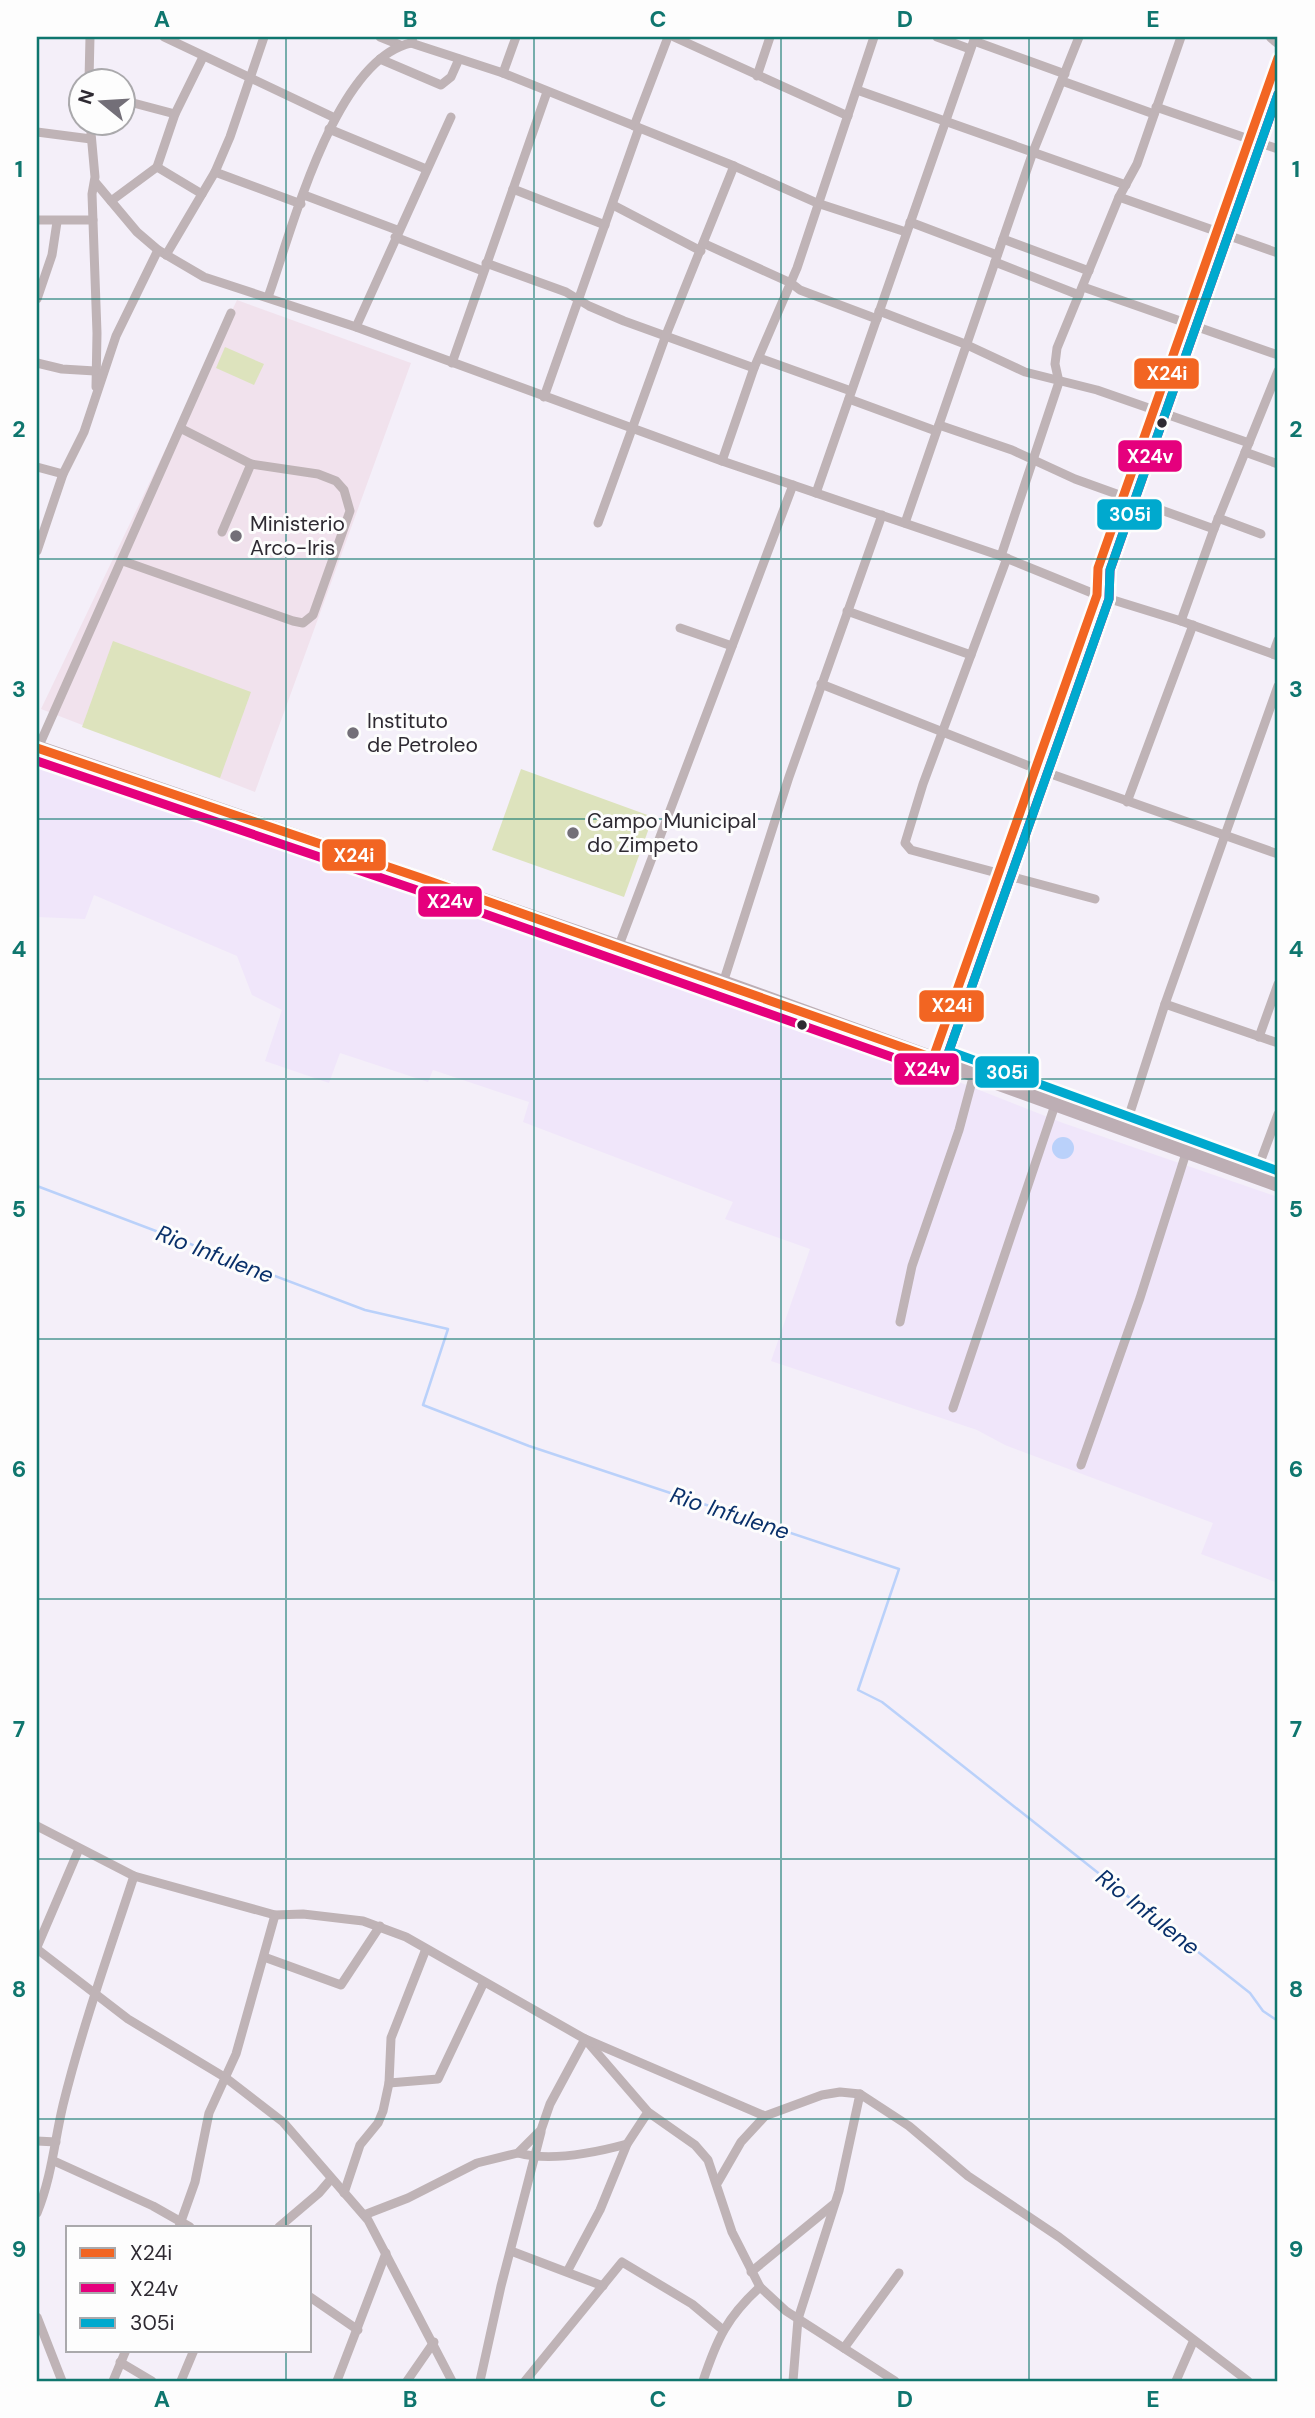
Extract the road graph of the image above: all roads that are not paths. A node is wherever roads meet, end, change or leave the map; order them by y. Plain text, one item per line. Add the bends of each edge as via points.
1 (90, 37) edge
2 (164, 37) edge
3 (264, 37) edge
4 (380, 37) edge
5 (516, 37) edge
6 (668, 37) edge
7 (674, 37) edge
8 (770, 37) edge
9 (874, 37) edge
10 (937, 37) edge
11 (1079, 37) edge
12 (1181, 37) edge
13 (1272, 37) edge
14 (412, 40) edge
15 (973, 42) edge
16 (1278, 42) edge
17 (400, 46) junction
18 (203, 57) junction
19 (1278, 58) edge
20 (380, 59) junction
21 (459, 59) junction
22 (89, 66) edge
23 (503, 73) junction
24 (757, 76) junction
25 (250, 78) junction
26 (1063, 78) junction
27 (858, 90) junction
28 (547, 92) junction
29 (136, 104) edge
30 (1155, 111) junction
31 (175, 114) junction
32 (848, 116) junction
33 (452, 117) dead end
34 (335, 118) junction
35 (945, 122) junction
36 (637, 127) junction
37 (329, 129) junction
38 (37, 132) edge
39 (91, 136) edge
40 (1249, 138) junction
41 (91, 139) junction
42 (1278, 149) edge
43 (1033, 152) junction
44 (734, 166) junction
45 (157, 167) junction
46 (426, 169) junction
47 (215, 172) junction
48 (95, 182) junction
49 (1126, 185) junction
50 (513, 188) junction
51 (202, 194) junction
52 (1119, 197) junction
53 (302, 199) junction
54 (111, 201) junction
55 (817, 203) junction
56 (613, 205) junction
57 (37, 220) edge
58 (93, 220) junction
59 (57, 222) junction
60 (606, 225) junction
61 (908, 227) junction
62 (1215, 230) junction
63 (396, 234) junction
64 (1003, 239) junction
65 (703, 247) junction
66 (162, 253) junction
67 (1278, 253) edge
68 (996, 258) junction
69 (485, 267) junction
70 (1089, 271) junction
71 (791, 282) junction
72 (1081, 291) junction
73 (268, 297) junction
74 (37, 299) edge
75 (577, 299) junction
76 (231, 313) dead end
77 (878, 315) junction
78 (1184, 321) junction
79 (356, 327) junction
80 (666, 335) junction
81 (965, 344) junction
82 (1278, 355) edge
83 (759, 358) junction
84 (37, 363) edge
85 (452, 363) junction
86 (754, 368) junction
87 (1278, 371) edge
88 (95, 372) junction
89 (1059, 382) junction
90 (96, 393) junction
91 (850, 395) junction
92 (544, 397) junction
93 (1153, 408) junction
94 (938, 428) junction
95 (182, 429) junction
96 (631, 429) junction
97 (1247, 447) junction
98 (722, 461) junction
99 (1033, 461) junction
100 (251, 464) junction
101 (1278, 464) edge
102 (37, 467) edge
103 (63, 474) junction
104 (793, 485) junction
105 (816, 493) junction
106 (1123, 497) junction
107 (882, 514) junction
108 (1218, 518) junction
109 (598, 523) dead end
110 (905, 523) junction
111 (1214, 529) junction
112 (222, 532) dead end
113 (1261, 534) dead end
114 (37, 551) edge
115 (1004, 557) junction
116 (123, 561) junction
117 (1097, 595) junction
118 (847, 611) junction
119 (1181, 621) junction
120 (1193, 625) junction
121 (680, 628) dead end
122 (1278, 640) edge
123 (732, 646) junction
124 (971, 655) junction
125 (1276, 655) edge
126 (821, 684) junction
127 (1278, 686) edge
128 (943, 732) junction
129 (38, 748) edge
130 (1034, 768) junction
131 (1127, 802) junction
132 (1225, 835) junction
133 (1278, 854) edge
134 (997, 873) junction
135 (1095, 899) dead end
136 (618, 948) junction
137 (723, 983) junction
138 (1278, 984) edge
139 (1165, 1004) junction
140 (1259, 1037) junction
141 (1278, 1043) edge
142 (933, 1058) junction
143 (974, 1074) junction
144 (1056, 1102) junction
145 (1278, 1114) edge
146 (1125, 1128) junction
147 (1187, 1150) junction
148 (1255, 1176) junction
149 (1278, 1184) edge
150 (900, 1322) dead end
151 (953, 1408) dead end
152 (1081, 1465) dead end
153 (37, 1826) edge
154 (79, 1849) junction
155 (134, 1876) junction
156 (275, 1914) junction
157 (380, 1926) junction
158 (37, 1948) edge
159 (426, 1949) junction
160 (264, 1957) junction
161 (483, 1984) junction
162 (96, 1993) junction
163 (584, 2039) junction
164 (226, 2078) junction
165 (389, 2083) junction
166 (860, 2094) junction
167 (648, 2112) junction
168 (765, 2116) junction
169 (541, 2130) junction
170 (37, 2141) edge
171 (55, 2142) junction
172 (627, 2144) junction
173 (518, 2153) junction
174 (537, 2156) junction
175 (54, 2161) junction
176 (331, 2179) junction
177 (718, 2182) junction
178 (344, 2193) junction
179 (835, 2203) junction
180 (37, 2213) edge
181 (363, 2215) junction
182 (184, 2226) edge
183 (280, 2226) edge
184 (511, 2251) junction
185 (386, 2253) junction
186 (568, 2270) junction
187 (751, 2272) junction
188 (899, 2273) dead end
189 (603, 2286) junction
190 (760, 2287) junction
191 (312, 2298) edge
192 (37, 2317) edge
193 (798, 2319) junction
194 (358, 2330) junction
195 (723, 2330) junction
196 (434, 2342) junction
197 (1193, 2342) junction
198 (845, 2348) junction
199 (125, 2352) edge
200 (193, 2352) edge
201 (120, 2362) junction
202 (1240, 2379) edge
203 (62, 2381) edge
204 (113, 2381) edge
205 (152, 2381) edge
206 (181, 2381) edge
207 (337, 2381) edge
208 (407, 2381) edge
209 (452, 2381) edge
210 (480, 2381) edge
211 (516, 2381) edge
212 (526, 2381) edge
213 (703, 2381) edge
214 (793, 2381) edge
215 (895, 2381) edge
216 (1176, 2381) edge

1 - 22 street
2 - 18 street
3 - 25 street
4 - 17 street
5 - 23 street
6 - 36 street
7 - 24 street
8 - 24 street
9 - 27 street
10 - 15 street
11 - 26 street
12 - 30 street
13 - 16 street
14 - 17 street
14 - 21 street
15 - 26 street
15 - 35 street
17 - 20 street
18 - 25 street
18 - 31 street
19 - 40 street
20 - 21 street via 441,85 451,77
20 - 34 street
21 - 23 street
23 - 28 street
24 - 32 street
25 - 34 street
25 - 47 street
26 - 30 street
26 - 43 street
27 - 32 street
27 - 35 street
28 - 36 street
28 - 50 street
29 - 31 street
30 - 40 street
30 - 49 street
31 - 45 street
32 - 55 street
33 - 46 street
34 - 37 street
35 - 43 street
35 - 61 street
36 - 44 street
36 - 56 street
37 - 46 street
37 - 53 street
38 - 41 street
39 - 41 street
40 - 42 street
40 - 62 street
41 - 48 street
43 - 49 street
43 - 64 street
44 - 55 street
44 - 65 street
45 - 51 street
45 - 54 street
46 - 63 street
47 - 51 street
47 - 53 street
48 - 54 street
48 - 58 street
49 - 52 street
50 - 60 street
50 - 69 street
51 - 66 street
52 - 62 street
52 - 70 street
53 - 63 street
53 - 73 street
54 - 66 street
55 - 61 street
55 - 71 street
56 - 60 street
56 - 65 street
57 - 59 street
58 - 59 street
58 - 88 street
59 - 74 street
60 - 75 street
61 - 68 street
61 - 77 street
62 - 67 street
62 - 78 street
63 - 69 street
63 - 79 street
64 - 68 street
64 - 70 street
65 - 71 street
65 - 80 street
66 - 73 street via 204,277
66 - 90 street via 120,328
68 - 72 street
68 - 81 street
69 - 75 street via 560,289
69 - 85 street
70 - 72 street
71 - 77 street via 803,292
71 - 83 street
72 - 78 street
72 - 89 street via 1057,348
73 - 79 street
75 - 80 street
75 - 92 street
76 - 95 street
77 - 81 street
77 - 91 street
78 - 82 street
78 - 93 street
79 - 85 street
80 - 86 street
80 - 96 street
81 - 89 street
81 - 94 street
83 - 86 street
83 - 91 street
84 - 88 street
85 - 92 street
86 - 98 street
87 - 97 street
88 - 90 street
89 - 93 street
89 - 99 street
90 - 103 street
91 - 94 street
91 - 105 street
92 - 96 street
93 - 97 street
93 - 106 street
94 - 99 street via 1012,450
94 - 110 street
95 - 100 street
95 - 116 street
96 - 98 street
96 - 109 street
97 - 101 street
97 - 108 street
98 - 104 street
99 - 106 street
99 - 115 street
100 - 112 street
100 - 116 street via 327,477 348,496 350,511 308,621 293,621
102 - 103 street
103 - 114 street
104 - 105 street
104 - 123 street
105 - 107 street
106 - 111 street
106 - 117 street via 1098,568
107 - 110 street
107 - 118 street
108 - 111 street
108 - 113 street
110 - 115 street
111 - 119 street
115 - 117 street
115 - 124 street
116 - 129 street
117 - 119 street
117 - 130 street
118 - 124 street
118 - 126 street
119 - 120 street
120 - 125 street
120 - 131 street
121 - 123 street
122 - 125 street
123 - 136 street
124 - 128 street
126 - 128 street
126 - 137 street
127 - 132 street
128 - 130 street
128 - 134 street via 905,843 911,850
129 - 136 highway
130 - 131 street
130 - 134 street
131 - 132 street
132 - 133 street
132 - 139 street
134 - 135 street
134 - 142 street
136 - 137 highway
137 - 142 highway
138 - 140 street
139 - 140 street
139 - 146 street
140 - 141 street
142 - 143 highway
143 - 144 highway
143 - 150 street via 912,1266
144 - 146 highway
144 - 151 street
145 - 148 street
146 - 147 highway
147 - 148 highway
147 - 152 street
148 - 149 highway
153 - 154 street
154 - 155 street
154 - 158 street
155 - 156 street
155 - 162 street
156 - 157 street via 341,1917
156 - 160 street
157 - 159 street
157 - 160 street via 341,1985
158 - 162 street
159 - 161 street
159 - 165 street via 391,2038
160 - 164 street
161 - 163 street
161 - 165 street via 438,2079
162 - 164 street via 128,2019
162 - 171 street
163 - 167 street
163 - 168 street
163 - 169 street
164 - 176 street via 271,2110
164 - 182 street via 209,2113
165 - 178 street via 378,2123 360,2145
166 - 168 street via 822,2095
166 - 179 street
166 - 197 street via 916,2131 968,2176 1059,2236
167 - 172 street
167 - 177 street via 695,2145
168 - 177 street via 741,2142
169 - 173 street
169 - 174 street
170 - 171 street
171 - 175 street
172 - 174 street
172 - 186 street via 600,2210
173 - 174 street
173 - 181 street via 477,2163
174 - 184 street
175 - 180 street
175 - 182 street
176 - 178 street
176 - 183 street
177 - 187 street via 732,2232
178 - 181 street
179 - 187 street
179 - 193 street
181 - 185 street
184 - 186 street
184 - 210 street
185 - 194 street
185 - 196 street
186 - 189 street
187 - 190 street
188 - 198 street
189 - 195 street via 622,2262 629,2264
189 - 212 street
190 - 193 street
190 - 195 street via 735,2309
191 - 194 street
192 - 203 street
193 - 198 street
193 - 214 street
194 - 207 street
195 - 213 street
196 - 208 street
196 - 209 street
197 - 202 street
197 - 216 street
198 - 215 street
199 - 201 street
200 - 206 street
201 - 204 street
201 - 205 street
211 - 212 street

